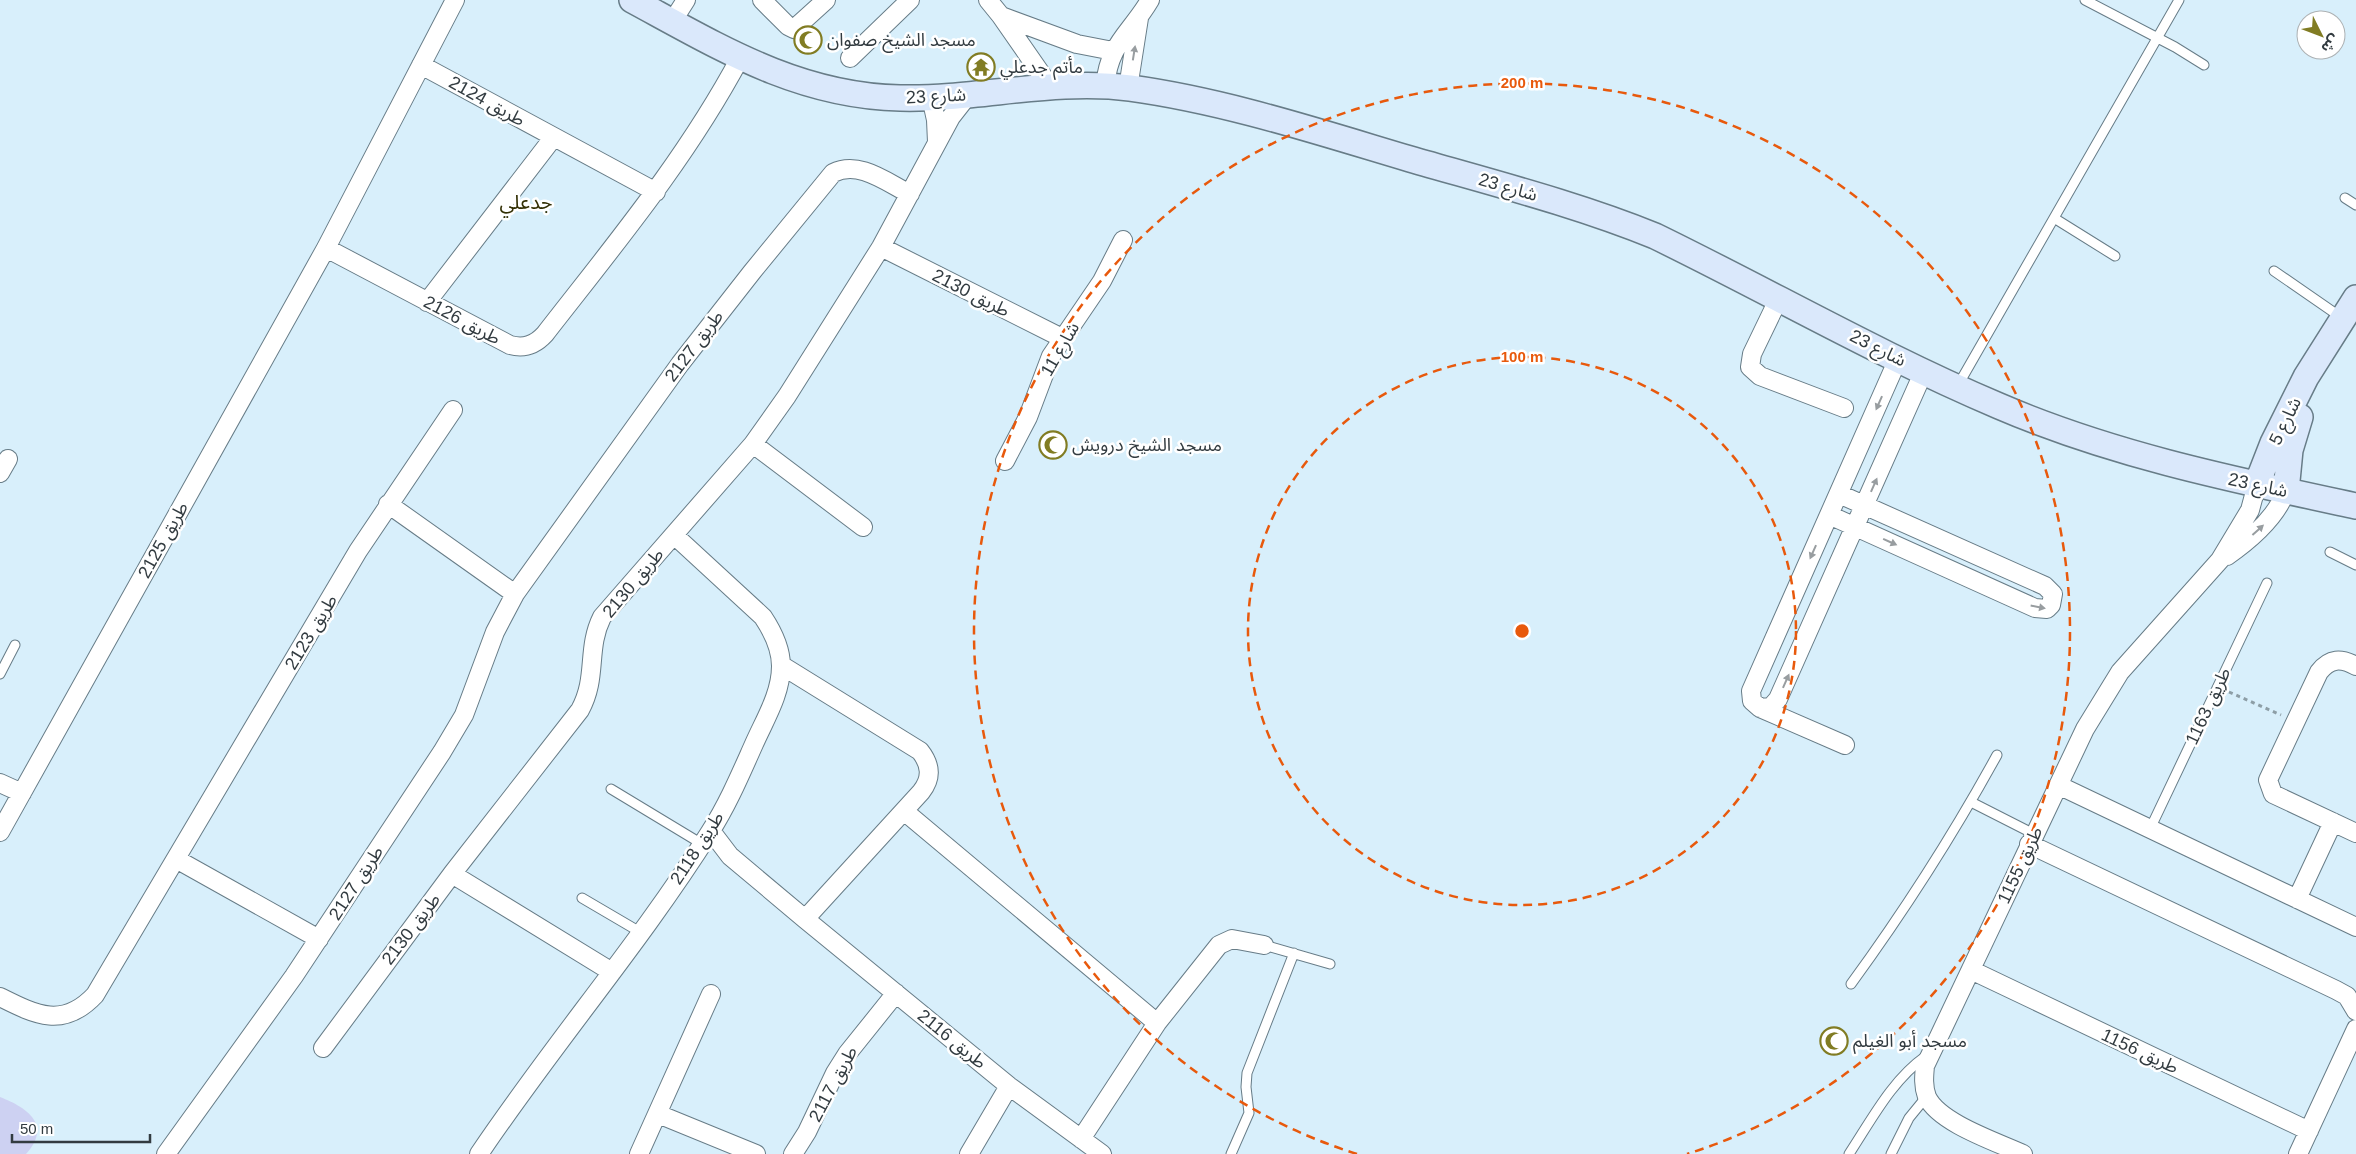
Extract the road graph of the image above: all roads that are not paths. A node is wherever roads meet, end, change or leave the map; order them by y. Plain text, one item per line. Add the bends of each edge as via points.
1 (455, 0) edge
2 (632, 0) edge
3 (686, 0) edge
4 (762, 0) edge
5 (826, 0) edge
6 (910, 0) edge
7 (988, 0) edge
8 (1150, 0) edge
9 (2085, 0) edge
10 (2180, 0) edge
11 (1001, 16) junction
12 (1139, 18) junction
13 (672, 22) junction
14 (2158, 38) junction
15 (1113, 51) junction
16 (740, 58) junction
17 (850, 58) dead end
18 (422, 64) junction
19 (2204, 65) dead end
20 (1117, 87) junction
21 (1051, 88) junction
22 (969, 94) junction
23 (931, 97) junction
24 (553, 138) junction
25 (937, 143) junction
26 (656, 192) junction
27 (910, 194) junction
28 (2345, 198) dead end
29 (2356, 205) edge
30 (2054, 218) junction
31 (1123, 240) dead end
32 (881, 247) junction
33 (326, 248) junction
34 (2115, 256) dead end
35 (2274, 271) dead end
36 (1779, 298) junction
37 (2356, 298) edge
38 (427, 302) junction
39 (2343, 319) junction
40 (1062, 338) junction
41 (1898, 358) junction
42 (2319, 361) junction
43 (1924, 372) junction
44 (1957, 387) junction
45 (1844, 408) dead end
46 (453, 410) dead end
47 (752, 444) junction
48 (1005, 462) dead end
49 (2256, 484) junction
50 (2286, 491) junction
51 (1839, 494) junction
52 (388, 504) junction
53 (1865, 505) junction
54 (2356, 506) edge
55 (1829, 515) junction
56 (1855, 526) junction
57 (863, 527) dead end
58 (674, 535) junction
59 (1957, 546) junction
60 (2330, 552) dead end
61 (2220, 560) junction
62 (2356, 565) edge
63 (1948, 568) junction
64 (2267, 583) dead end
65 (515, 594) junction
66 (1782, 622) junction
67 (1807, 634) junction
68 (15, 645) dead end
69 (781, 665) junction
70 (2356, 666) edge
71 (0, 674) edge
72 (1760, 708) junction
73 (1845, 745) dead end
74 (1997, 755) dead end
75 (0, 783) edge
76 (2058, 785) junction
77 (611, 789) dead end
78 (22, 793) junction
79 (1971, 802) junction
80 (904, 811) junction
81 (2332, 822) junction
82 (2150, 829) junction
83 (0, 832) edge
84 (2356, 833) edge
85 (706, 837) junction
86 (2031, 839) junction
87 (176, 859) junction
88 (452, 874) junction
89 (582, 898) dead end
90 (2297, 899) junction
91 (805, 919) junction
92 (2356, 927) edge
93 (640, 932) junction
94 (319, 939) junction
95 (1264, 946) joint
96 (1294, 953) junction
97 (1330, 964) dead end
98 (1971, 970) junction
99 (612, 972) junction
100 (1851, 984) dead end
101 (896, 993) junction
102 (712, 994) dead end
103 (0, 997) edge
104 (2356, 1011) edge
105 (1157, 1024) junction
106 (2356, 1029) edge
107 (323, 1048) dead end
108 (1931, 1052) junction
109 (1009, 1086) junction
110 (1927, 1096) junction
111 (658, 1114) junction
112 (2309, 1131) junction
113 (1081, 1139) junction
114 (166, 1154) edge
115 (480, 1154) edge
116 (638, 1154) edge
117 (756, 1154) edge
118 (793, 1154) edge
119 (970, 1154) edge
120 (1102, 1154) edge
121 (1231, 1154) edge
122 (1849, 1154) edge
123 (1891, 1154) edge
124 (2023, 1154) edge
125 (2298, 1154) edge

1 - 18 street
2 - 13 street, شارع 23
3 - 13 street
4 - 5 street via 794,29
6 - 17 street
7 - 11 street
8 - 12 street
9 - 14 lane
10 - 14 lane
11 - 15 street via 1077,44
11 - 21 street
12 - 15 street via 1128,27
20 -> 12 street
13 - 16 street, شارع 23
14 - 19 lane
14 - 30 lane
15 - 20 street
16 - 23 street, شارع 23 via 798,82 830,90 870,96
16 - 26 street, طريق 2126 via 701,127
18 - 24 street, طريق 2124
18 - 33 street
20 - 21 street, شارع 23
20 - 36 street, شارع 23 via 1168,95 1316,132 1601,215 1655,236
21 - 22 street, شارع 23
22 - 23 street, شارع 23
22 - 25 street, طريق 2130
23 - 25 street
24 - 26 street, طريق 2124
24 - 38 street
25 - 27 street, طريق 2130
26 - 38 street, طريق 2126 via 533,344 510,345
27 - 32 street, طريق 2130
27 - 65 street, طريق 2127 via 854,167 843,168 833,174 680,364
28 - 29 lane
30 - 34 lane
30 - 44 lane
31 - 40 street, شارع 11 via 1098,288
32 - 40 street, طريق 2130
32 - 47 street, طريق 2130 via 787,396
33 - 38 street, طريق 2126
33 - 78 street, طريق 2125
35 - 39 lane
36 - 41 street, شارع 23
36 - 45 street via 1752,354 1750,367 1760,376
37 - 39 street, شارع 5
39 - 42 street, شارع 5
40 - 48 street, شارع 11
41 - 43 street, شارع 23
41 -> 51 street
42 - 49 street, شارع 5 via 2298,394
42 - 50 street, شارع 5 via 2294,433 2288,458
43 - 44 street, شارع 23
53 -> 43 street
44 - 49 street, شارع 23 via 1999,407 2085,439 2187,469
46 - 52 street, طريق 2123
47 - 57 street
47 - 58 street, طريق 2130
49 - 50 street, شارع 23
49 - 61 street, طريق 1155 via 2250,510
50 - 54 street, شارع 23
61 -> 50 street, طريق 1155 via 2263,525 2282,502
51 - 53 street
51 - 55 street
52 - 65 street
52 - 87 street, طريق 2123
53 - 56 street
53 - 59 street
55 - 56 street
55 -> 66 street
56 -> 63 street
56 - 67 street
58 - 69 street, طريق 2118 via 763,617 779,648
58 - 88 street, طريق 2130 via 602,617 593,638 590,687 580,710
59 - 63 street
63 -> 59 street via 2041,610 2047,609 2054,600 2050,589 2045,586
60 - 62 lane
61 - 76 street, طريق 1155 via 2120,672 2085,729
64 - 82 lane, طريق 1163
65 - 94 street, طريق 2127 via 498,626 472,695 453,734
66 - 67 street
66 - 72 street via 1752,691 1752,701
72 -> 67 street via 1766,709 1775,704
68 - 71 lane
69 - 80 street via 920,751 926,758 929,776 926,785
69 - 85 street, طريق 2118 via 773,702
70 - 81 street via 2340,660 2324,665 2270,772 2269,787 2273,794
72 - 73 street
74 - 79 lane
75 - 78 street
76 - 82 street
76 - 86 street, طريق 1155
77 - 85 lane
78 - 83 street, طريق 2125
79 - 86 lane
79 - 100 lane via 1914,895
80 - 91 street
80 - 105 street
81 - 84 street
81 - 90 street
82 - 90 street
85 - 91 street, طريق 2116
85 - 93 street, طريق 2118
86 - 98 street, طريق 1155
86 - 104 street via 2336,990 2347,996
87 - 94 street
87 - 103 street, طريق 2123 via 102,985 87,1003 66,1014 43,1016
88 - 99 street
88 - 107 street, طريق 2130
89 - 93 lane
90 - 92 street
91 - 101 street, طريق 2116
93 - 99 street, طريق 2118
94 - 114 street, طريق 2127
95 - 96 lane
95 - 105 street via 1232,939 1219,945
96 - 97 lane
96 - 121 lane via 1248,1073 1249,1113
98 - 108 street, طريق 1155
98 - 112 street, طريق 1156
99 - 115 street, طريق 2118
101 - 109 street, طريق 2116
101 - 118 street, طريق 2117 via 847,1054
102 - 111 street
105 - 113 street
106 - 112 street
108 - 110 street, طريق 1155 via 1924,1066
108 - 122 lane via 1898,1081
109 - 113 street, طريق 2116
109 - 119 street
110 - 123 lane via 1909,1118
110 - 124 street via 1943,1116
111 - 116 street
111 - 117 street
112 - 125 street
113 - 120 street, طريق 2116

